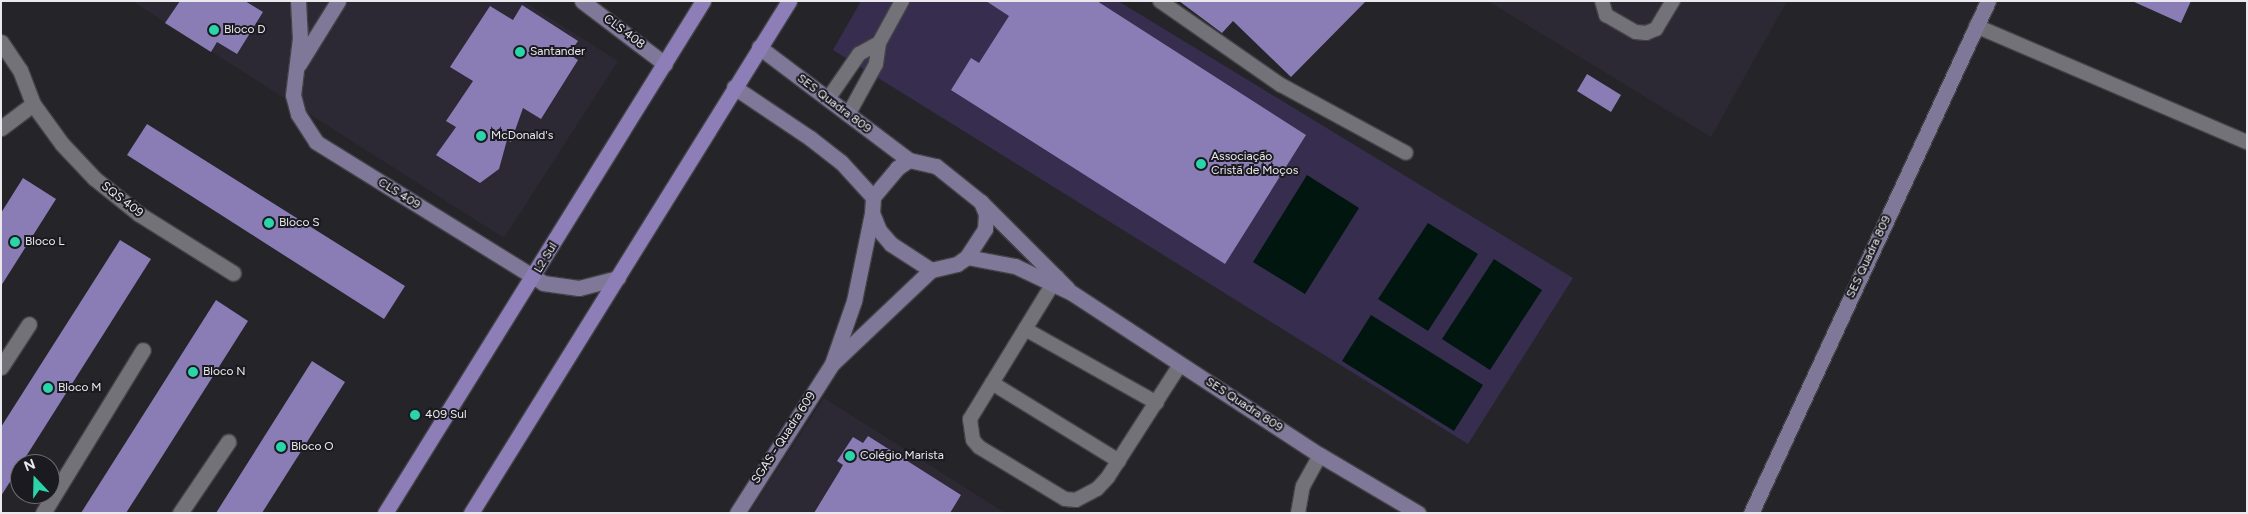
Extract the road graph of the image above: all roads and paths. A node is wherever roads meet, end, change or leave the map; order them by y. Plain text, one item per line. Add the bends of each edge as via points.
1 (298, 1) edge
2 (338, 1) edge
3 (582, 1) edge
4 (703, 1) edge
5 (789, 1) edge
6 (902, 1) edge
7 (1160, 1) edge
8 (1602, 1) edge
9 (1672, 1) edge
10 (1988, 1) edge
11 (1976, 26) junction
12 (1, 42) edge
13 (879, 43) junction
14 (759, 47) junction
15 (665, 64) junction
16 (296, 68) junction
17 (734, 87) junction
18 (828, 99) junction
19 (33, 104) junction
20 (848, 114) junction
21 (1, 128) edge
22 (2247, 142) edge
23 (1406, 153) dead end
24 (909, 160) junction
25 (981, 202) junction
26 (872, 205) junction
27 (967, 257) junction
28 (931, 270) junction
29 (232, 273) dead end
30 (618, 278) junction
31 (534, 279) junction
32 (1054, 281) junction
33 (29, 324) dead end
34 (1025, 329) junction
35 (143, 350) dead end
36 (832, 364) junction
37 (1180, 365) junction
38 (1, 366) edge
39 (992, 383) junction
40 (1157, 403) junction
41 (228, 442) dead end
42 (1320, 455) junction
43 (1119, 461) junction
44 (43, 513) edge
45 (180, 513) edge
46 (385, 513) edge
47 (471, 513) edge
48 (737, 513) edge
49 (1298, 513) edge
50 (1418, 513) edge
51 (1751, 513) edge

1 - 16 street, CLS 409
2 - 16 street
3 - 15 street, CLS 408
4 - 15 main road, L2 Sul
5 - 14 main road
6 - 13 lane
7 - 23 lane via 1281,85
8 - 9 lane via 1606,15 1636,32 1646,33 1656,29
10 - 11 street, SES Quadra 809
11 - 22 lane
11 - 51 street, SES Quadra 809
12 - 19 street, SQS 409 via 20,70
13 - 18 lane via 859,54
13 - 20 lane via 876,64
14 - 17 main road
14 - 18 street, SES Quadra 809
15 - 31 main road, L2 Sul
16 - 31 street, CLS 409 via 293,95 298,114 316,142
17 - 26 street via 841,162
17 - 30 main road
18 - 20 street, SES Quadra 809
19 - 21 street
19 - 29 street, SQS 409 via 62,144 94,178 139,214
20 - 24 street, SES Quadra 809
24 - 25 street via 936,166
24 - 26 street via 885,180
25 - 27 street via 986,214 985,229
25 - 32 street, SES Quadra 809
26 - 28 street via 891,244
26 - 36 street, SGAS - Quadra 609 via 854,301
27 - 28 street
27 - 32 street, SES Quadra 809 via 1015,266
28 - 36 street, SGAS - Quadra 609
30 - 31 street, CLS 409 via 564,288
30 - 47 main road
31 - 46 main road, L2 Sul
32 - 34 lane
32 - 37 street, SES Quadra 809
33 - 38 street
34 - 39 lane
34 - 40 lane
35 - 44 street
36 - 48 street, SGAS - Quadra 609
37 - 40 lane
37 - 42 street, SES Quadra 809
39 - 43 lane
39 - 43 lane via 970,419 972,440 979,447 1066,499 1076,500 1097,489
40 - 43 lane
41 - 45 street
42 - 49 lane via 1303,486
42 - 50 street, SES Quadra 809

